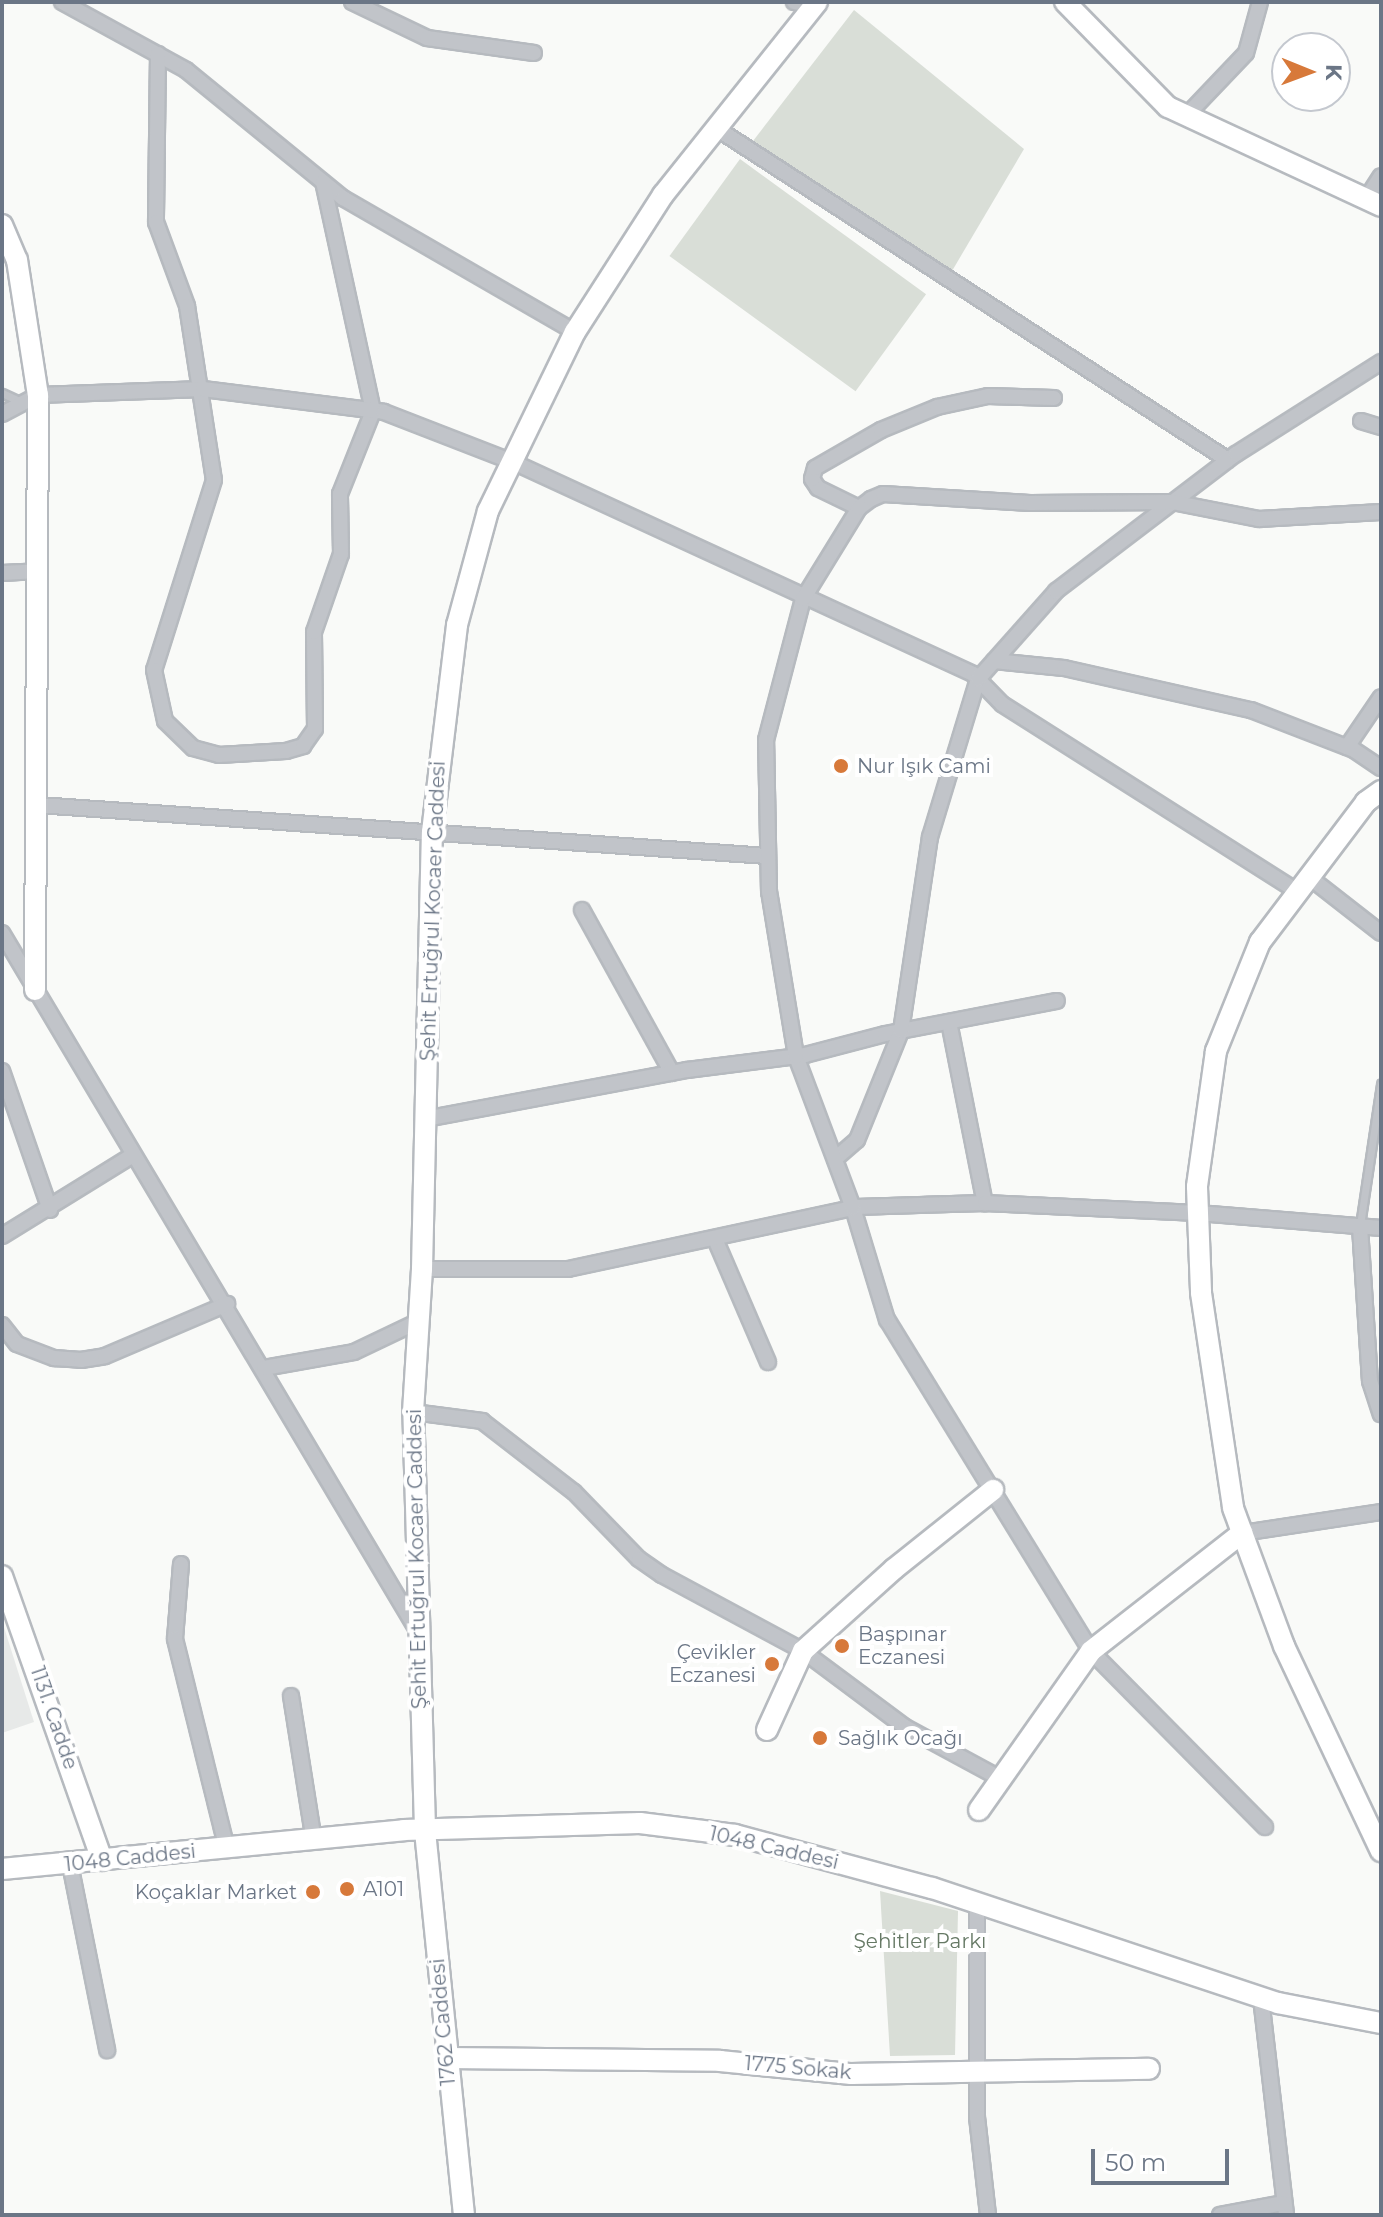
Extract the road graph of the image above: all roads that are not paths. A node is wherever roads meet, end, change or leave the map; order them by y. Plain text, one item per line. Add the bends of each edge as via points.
1 (62, 2) edge
2 (352, 2) edge
3 (1065, 2) edge
4 (1260, 2) edge
5 (809, 3) edge
6 (534, 53) dead end
7 (158, 54) junction
8 (1186, 116) junction
9 (716, 128) junction
10 (1381, 176) edge
11 (323, 182) junction
12 (1373, 203) edge
13 (2, 225) edge
14 (575, 332) junction
15 (1381, 362) edge
16 (203, 389) junction
17 (2, 393) edge
18 (29, 398) junction
19 (1054, 398) dead end
20 (373, 411) junction
21 (2, 414) edge
22 (1361, 421) dead end
23 (1381, 427) edge
24 (1228, 460) junction
25 (513, 462) junction
26 (1172, 502) junction
27 (859, 508) junction
28 (1381, 512) edge
29 (38, 571) junction
30 (2, 573) edge
31 (803, 599) junction
32 (994, 661) junction
33 (978, 679) junction
34 (1381, 697) edge
35 (1347, 747) junction
36 (1381, 768) edge
37 (1381, 791) edge
38 (38, 805) junction
39 (432, 832) junction
40 (768, 856) junction
41 (1303, 884) junction
42 (582, 910) dead end
43 (2, 933) edge
44 (1381, 933) edge
45 (35, 990) junction
46 (1057, 1001) dead end
47 (949, 1022) junction
48 (901, 1031) junction
49 (796, 1056) junction
50 (2, 1071) edge
51 (672, 1073) junction
52 (1381, 1084) edge
53 (425, 1119) junction
54 (133, 1155) junction
55 (835, 1159) junction
56 (985, 1203) junction
57 (853, 1208) junction
58 (50, 1210) junction
59 (1198, 1213) junction
60 (1360, 1227) junction
61 (1381, 1228) edge
62 (2, 1236) edge
63 (715, 1239) junction
64 (422, 1269) junction
65 (227, 1304) junction
66 (419, 1321) junction
67 (2, 1325) edge
68 (768, 1362) dead end
69 (264, 1368) junction
70 (413, 1412) junction
71 (1381, 1414) edge
72 (993, 1490) junction
73 (1381, 1512) edge
74 (1242, 1533) junction
75 (181, 1564) dead end
76 (2, 1576) edge
77 (416, 1628) junction
78 (803, 1651) junction
79 (1091, 1651) junction
80 (291, 1696) dead end
81 (767, 1730) dead end
82 (1001, 1779) junction
83 (979, 1810) dead end
84 (1265, 1827) dead end
85 (425, 1829) junction
86 (314, 1841) junction
87 (227, 1849) junction
88 (1381, 1851) edge
89 (102, 1860) junction
90 (70, 1864) junction
91 (2, 1869) edge
92 (977, 1903) junction
93 (1261, 1998) junction
94 (1381, 2023) edge
95 (107, 2050) dead end
96 (447, 2058) junction
97 (1149, 2069) dead end
98 (977, 2071) junction
99 (1285, 2209) edge
100 (464, 2215) edge
101 (988, 2215) edge
102 (1220, 2215) edge

1 - 7 street
2 - 6 street via 427,38
3 - 8 street via 1168,107
4 - 8 street via 1246,53
5 - 9 street, Şehit Ertuğrul Kocaer Caddesi
7 - 11 street via 186,70
7 - 16 street via 156,222 187,306
8 - 12 street
9 - 14 street, Şehit Ertuğrul Kocaer Caddesi via 663,195
9 - 24 street
10 - 12 street
11 - 14 street
11 - 20 street
13 - 18 street via 17,260
14 - 25 street, Şehit Ertuğrul Kocaer Caddesi
15 - 24 street
16 - 18 street
16 - 20 street
16 - 20 street via 214,480 154,670 165,721 193,748 219,755 286,751 303,746 315,729 314,632 341,554 340,494
17 - 18 lane
18 - 21 street
18 - 29 street
19 - 27 street via 988,396 937,407 881,430 815,468 812,479 818,488
20 - 25 street
22 - 23 street
24 - 26 street
25 - 31 street
25 - 39 street, Şehit Ertuğrul Kocaer Caddesi via 488,511 457,625
26 - 27 street via 1030,503 883,494
26 - 28 street via 1259,519
26 - 32 street via 1056,591
27 - 31 street
29 - 30 street
29 - 38 street
31 - 33 street
31 - 40 street via 766,740
32 - 33 street
32 - 35 street via 1064,668 1251,710
33 - 41 street via 1002,704
33 - 48 street via 930,837
34 - 35 street
35 - 36 street
37 - 41 street
38 - 39 street
38 - 45 street
39 - 40 street
39 - 53 street, Şehit Ertuğrul Kocaer Caddesi
40 - 49 street via 769,892
41 - 44 street
41 - 59 street via 1260,942 1216,1051
42 - 51 street
43 - 45 street
45 - 54 street
46 - 47 street
47 - 48 street
47 - 56 street
48 - 49 street
48 - 55 street via 857,1140
49 - 51 street
49 - 55 street
50 - 58 street
51 - 53 street
52 - 60 lane
53 - 64 street, Şehit Ertuğrul Kocaer Caddesi
54 - 58 street
54 - 65 street
55 - 57 street
56 - 57 street
56 - 59 street
57 - 63 street
57 - 72 street via 887,1320
58 - 62 street
59 - 60 street
59 - 74 street via 1201,1293 1233,1508
60 - 61 street
60 - 71 street via 1370,1381
63 - 64 street via 568,1269
63 - 68 street
64 - 66 street, Şehit Ertuğrul Kocaer Caddesi
65 - 67 street via 105,1356 81,1360 54,1358 17,1344
65 - 69 street
66 - 69 street via 354,1352
66 - 70 street, Şehit Ertuğrul Kocaer Caddesi
69 - 77 street
70 - 77 street, Şehit Ertuğrul Kocaer Caddesi
70 - 78 street via 482,1421 574,1492 639,1559
72 - 78 street
72 - 79 street
73 - 74 street
74 - 79 street
74 - 88 street via 1284,1646
75 - 87 street via 175,1639
76 - 89 street, 1131. Cadde
77 - 85 street, Şehit Ertuğrul Kocaer Caddesi
78 - 81 street
78 - 82 street via 905,1727
79 - 82 street
79 - 84 street
80 - 86 street
82 - 83 street
85 - 86 street, 1048 Caddesi
85 - 92 street, 1048 Caddesi via 640,1823 735,1835
85 - 96 street, 1762 Caddesi
86 - 87 street, 1048 Caddesi
87 - 89 street, 1048 Caddesi
89 - 90 street, 1048 Caddesi
90 - 91 street, 1048 Caddesi
90 - 95 street
92 - 93 street, 1048 Caddesi
92 - 98 street
93 - 94 street, 1048 Caddesi
93 - 99 street
96 - 98 street, 1775 Sokak via 720,2061 851,2074
96 - 100 street, 1762 Caddesi
97 - 98 street, 1775 Sokak
98 - 101 street
99 - 102 street

